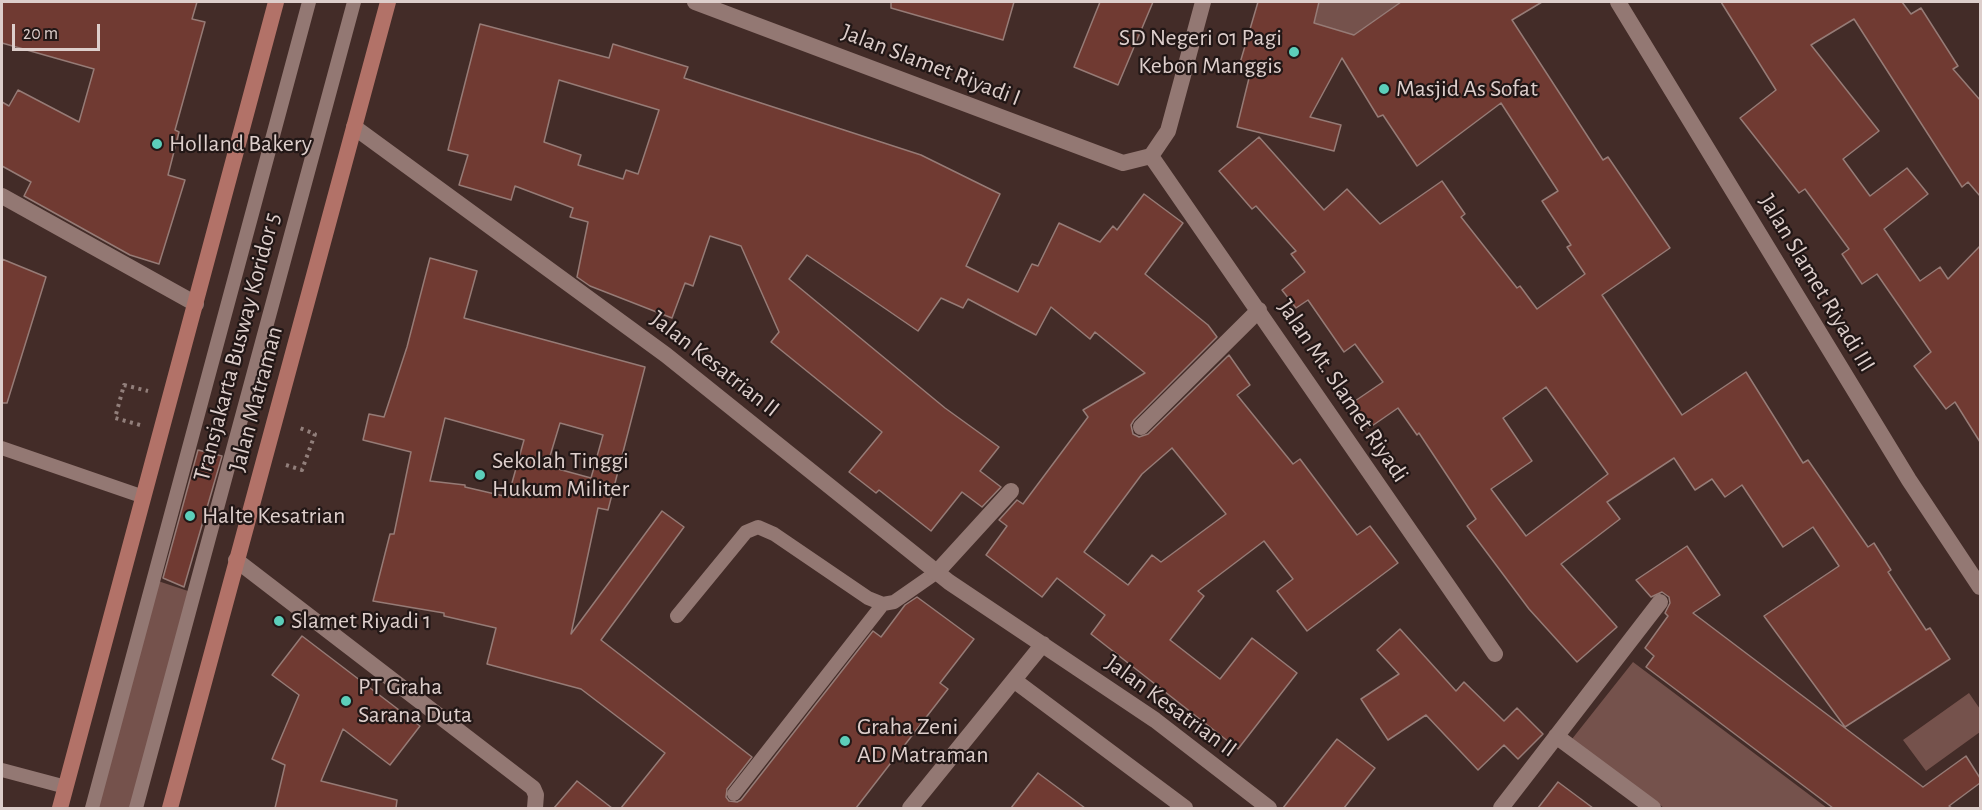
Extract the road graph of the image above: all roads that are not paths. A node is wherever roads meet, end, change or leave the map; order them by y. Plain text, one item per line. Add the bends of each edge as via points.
1 (276, 2) edge
2 (309, 2) edge
3 (354, 2) edge
4 (388, 2) edge
5 (695, 2) edge
6 (1203, 2) edge
7 (1618, 2) edge
8 (354, 127) junction
9 (1151, 156) junction
10 (2, 196) edge
11 (196, 304) junction
12 (1259, 310) junction
13 (1141, 427) dead end
14 (2, 448) edge
15 (1011, 491) dead end
16 (144, 497) junction
17 (236, 560) junction
18 (937, 572) junction
19 (1980, 587) edge
20 (1660, 602) dead end
21 (883, 604) junction
22 (677, 616) dead end
23 (1043, 644) junction
24 (1495, 654) dead end
25 (1015, 681) junction
26 (1556, 736) junction
27 (2, 770) edge
28 (66, 788) junction
29 (734, 794) dead end
30 (60, 808) edge
31 (92, 808) edge
32 (136, 808) edge
33 (170, 808) edge
34 (535, 808) edge
35 (910, 808) edge
36 (1185, 808) edge
37 (1269, 808) edge
38 (1501, 808) edge
39 (1653, 808) edge

1 - 11 main road
2 - 31 lane, Transjakarta Busway Koridor 5
3 - 32 lane, Transjakarta Busway Koridor 5
4 - 8 main road, Jalan Matraman
5 - 9 street, Jalan Slamet Riyadi I via 1123,163
6 - 9 street via 1168,131
7 - 19 street, Jalan Slamet Riyadi III via 1908,480
8 - 17 main road, Jalan Matraman
8 - 18 street, Jalan Kesatrian II via 666,355
9 - 12 street, Jalan Mt. Slamet Riyadi
10 - 11 street
11 - 16 main road
12 - 13 street
12 - 24 street, Jalan Mt. Slamet Riyadi
14 - 16 lane
15 - 18 street
16 - 28 main road
17 - 33 main road, Jalan Matraman
17 - 34 street via 532,788
18 - 21 lane via 894,602
18 - 23 street, Jalan Kesatrian II
20 - 26 street
21 - 22 lane via 758,527 746,532
21 - 29 lane
23 - 25 street
23 - 37 street, Jalan Kesatrian II via 1155,720
25 - 35 street
25 - 36 street
26 - 38 street
26 - 39 street
27 - 28 lane
28 - 30 main road

